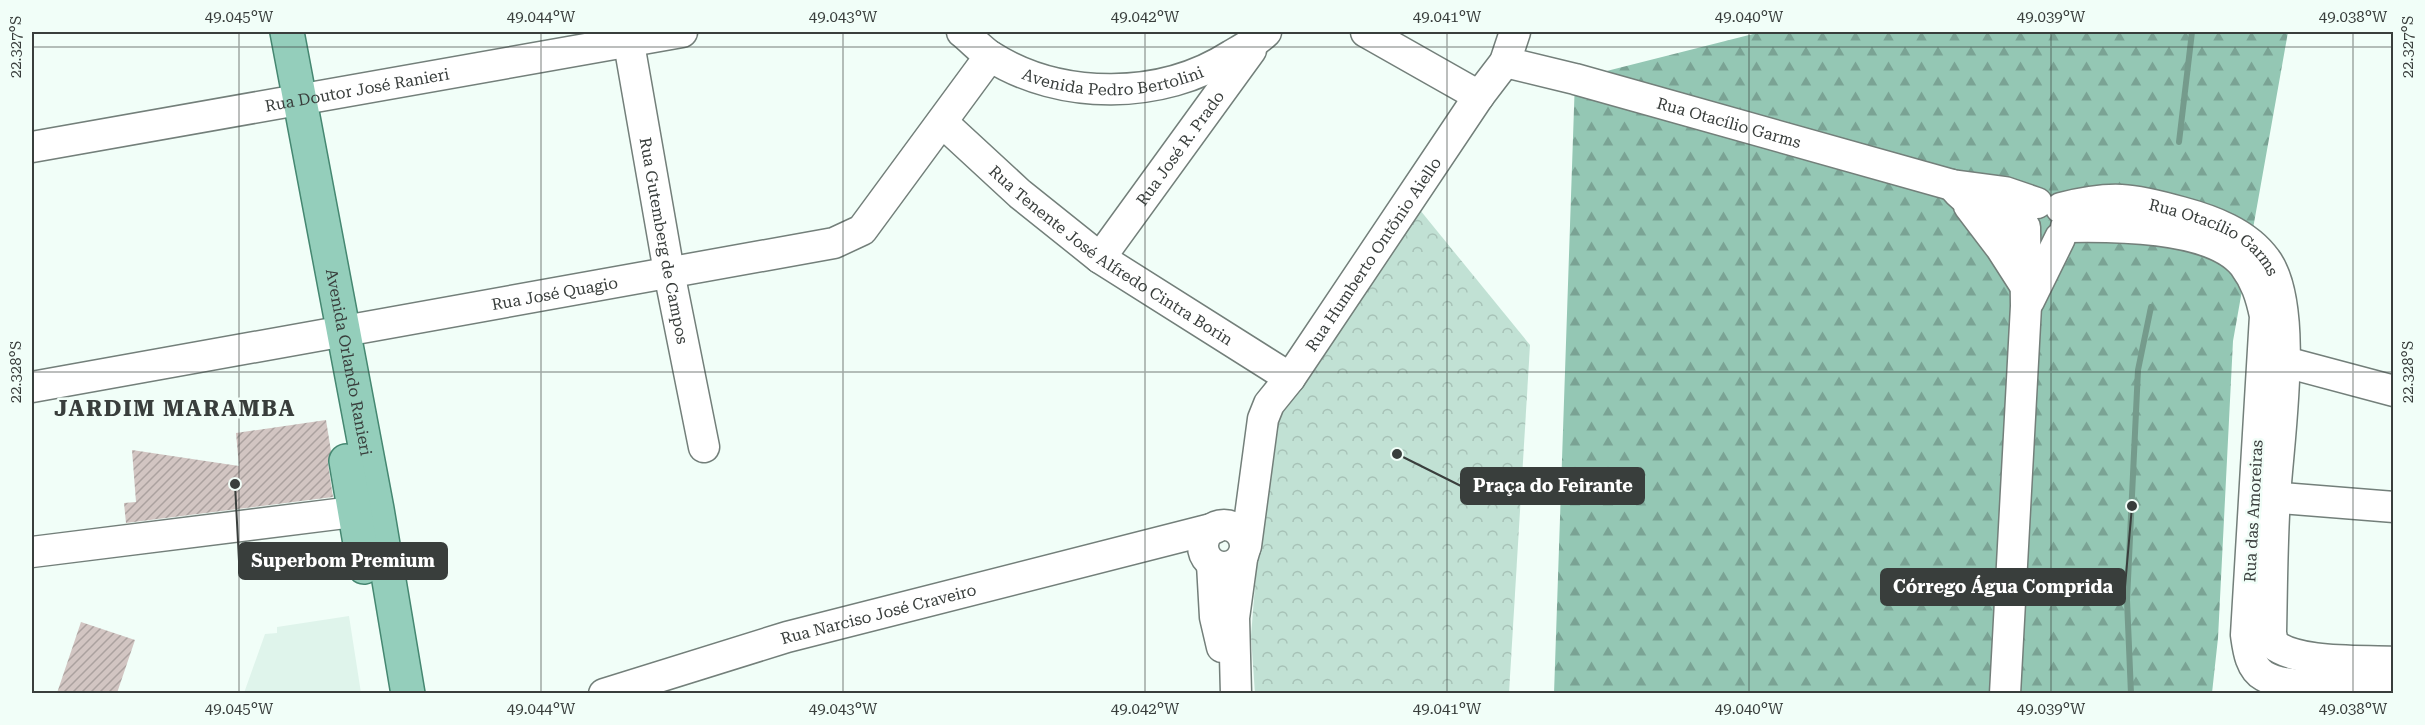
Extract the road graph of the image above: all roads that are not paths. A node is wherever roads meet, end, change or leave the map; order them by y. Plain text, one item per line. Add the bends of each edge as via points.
1 (268, 32) edge
2 (287, 32) edge
3 (682, 32) edge
4 (962, 32) edge
5 (1366, 32) edge
6 (1515, 32) edge
7 (1263, 34) edge
8 (628, 37) edge
9 (990, 56) junction
10 (1505, 62) junction
11 (1479, 96) junction
12 (289, 102) junction
13 (942, 122) junction
14 (32, 147) edge
15 (1957, 191) junction
16 (2050, 221) junction
17 (1100, 258) junction
18 (669, 272) junction
19 (2026, 297) junction
20 (334, 332) junction
21 (2275, 352) junction
22 (1290, 378) junction
23 (32, 387) edge
24 (2394, 391) edge
25 (704, 447) dead end
26 (2264, 497) junction
27 (2394, 507) edge
28 (366, 511) junction
29 (1232, 539) junction
30 (1156, 542) junction
31 (32, 552) edge
32 (1209, 561) junction
33 (2394, 662) edge
34 (2394, 687) edge
35 (388, 693) edge
36 (408, 693) edge
37 (604, 693) edge
38 (1234, 693) edge
39 (2005, 693) edge

1 - 12 main road, Avenida Orlando Ranieri
2 - 12 main road, Avenida Orlando Ranieri
3 - 8 street, Rua Doutor José Ranieri
4 - 9 street, Avenida Pedro Bertolini
5 - 11 street
6 - 10 street, Rua Humberto Ontõnio Aiello
7 - 9 street, Avenida Pedro Bertolini via 1212,68 1157,86 1111,90 1042,80
7 - 17 street, Rua José R. Prado
8 - 12 street, Rua Doutor José Ranieri
8 - 18 street, Rua Gutemberg de Campos
9 - 13 street, Rua José Quagio
10 - 11 street, Rua Humberto Ontõnio Aiello
10 - 15 street, Rua Otacílio Garms
11 - 22 street, Rua Humberto Ontõnio Aiello
12 - 14 street, Rua Doutor José Ranieri
12 - 20 main road, Avenida Orlando Ranieri
13 - 17 street, Rua Tenente José Alfredo Cintra Borin via 1020,194
13 - 18 street, Rua José Quagio via 862,230 834,243
15 - 16 street, Rua Otacílio Garms via 1995,217
15 - 19 street via 2001,248
16 - 19 street
16 - 21 street, Rua Otacílio Garms via 2129,226 2219,245 2243,264 2260,291
17 - 22 street, Rua Tenente José Alfredo Cintra Borin
18 - 20 street, Rua José Quagio
18 - 25 street, Rua Gutemberg de Campos
19 - 39 street
20 - 23 street, Rua José Quagio
20 - 28 main road, Avenida Orlando Ranieri
21 - 24 street
21 - 26 street, Rua das Amoreiras
22 - 29 street, Rua Humberto Ontõnio Aiello via 1269,404 1263,419 1256,484
26 - 27 street
26 - 33 street, Rua das Amoreiras via 2273,644 2283,652 2302,656
26 - 34 street, Rua das Amoreiras via 2246,635 2249,658 2262,675 2284,684
28 - 31 street
28 - 35 main road, Avenida Orlando Ranieri
28 - 36 main road, Avenida Orlando Ranieri
29 - 30 street, Rua Narciso José Craveiro
29 - 32 street via 1206,536 1203,547
29 - 38 street
30 - 32 street, Rua Narciso José Craveiro via 1184,548
30 - 37 street, Rua Narciso José Craveiro via 787,637
32 - 38 street via 1215,616

